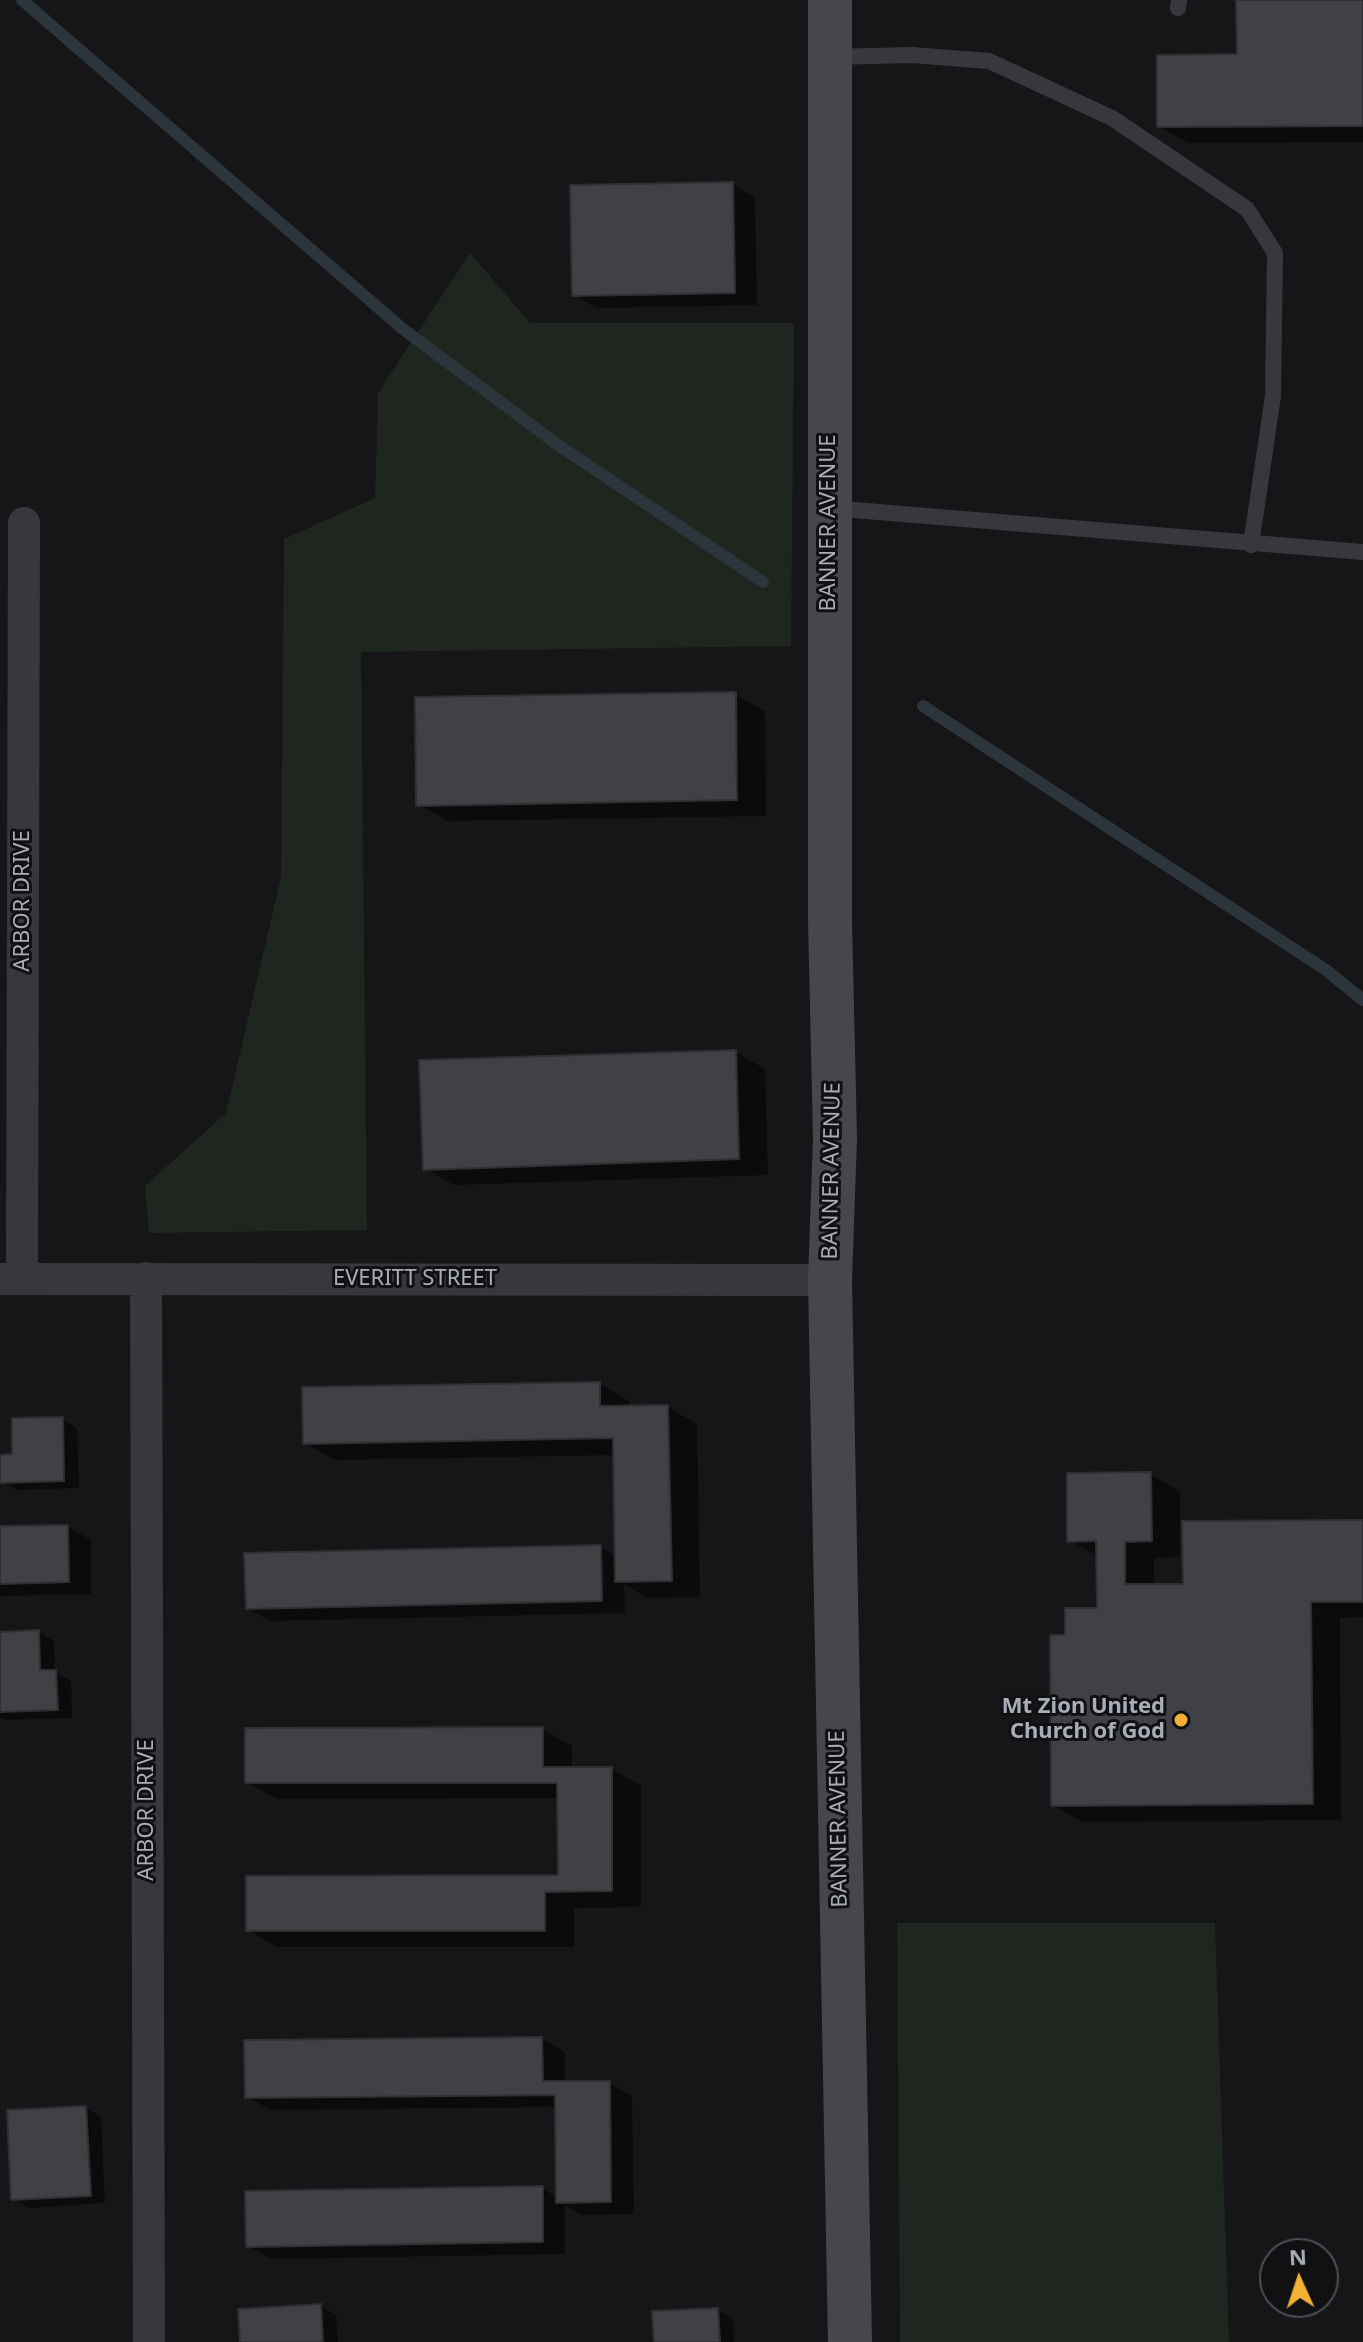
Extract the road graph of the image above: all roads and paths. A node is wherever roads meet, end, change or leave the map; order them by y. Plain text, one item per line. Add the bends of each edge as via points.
1 (830, 0) edge
2 (830, 57) junction
3 (829, 508) junction
4 (24, 523) dead end
5 (1251, 545) junction
6 (1363, 552) edge
7 (146, 1278) junction
8 (11, 1279) edge
9 (830, 1280) junction
10 (149, 2342) edge
11 (850, 2342) edge

1 - 2 street, BANNER AVENUE
2 - 3 street, BANNER AVENUE
2 - 5 lane via 912,55 989,61 1112,118 1247,209 1275,253 1273,396
3 - 5 lane
3 - 9 street, BANNER AVENUE via 835,1138
4 - 8 street, ARBOR DRIVE
5 - 6 lane
7 - 8 street, EVERITT STREET
7 - 9 street, EVERITT STREET
7 - 10 street, ARBOR DRIVE
9 - 11 street, BANNER AVENUE

